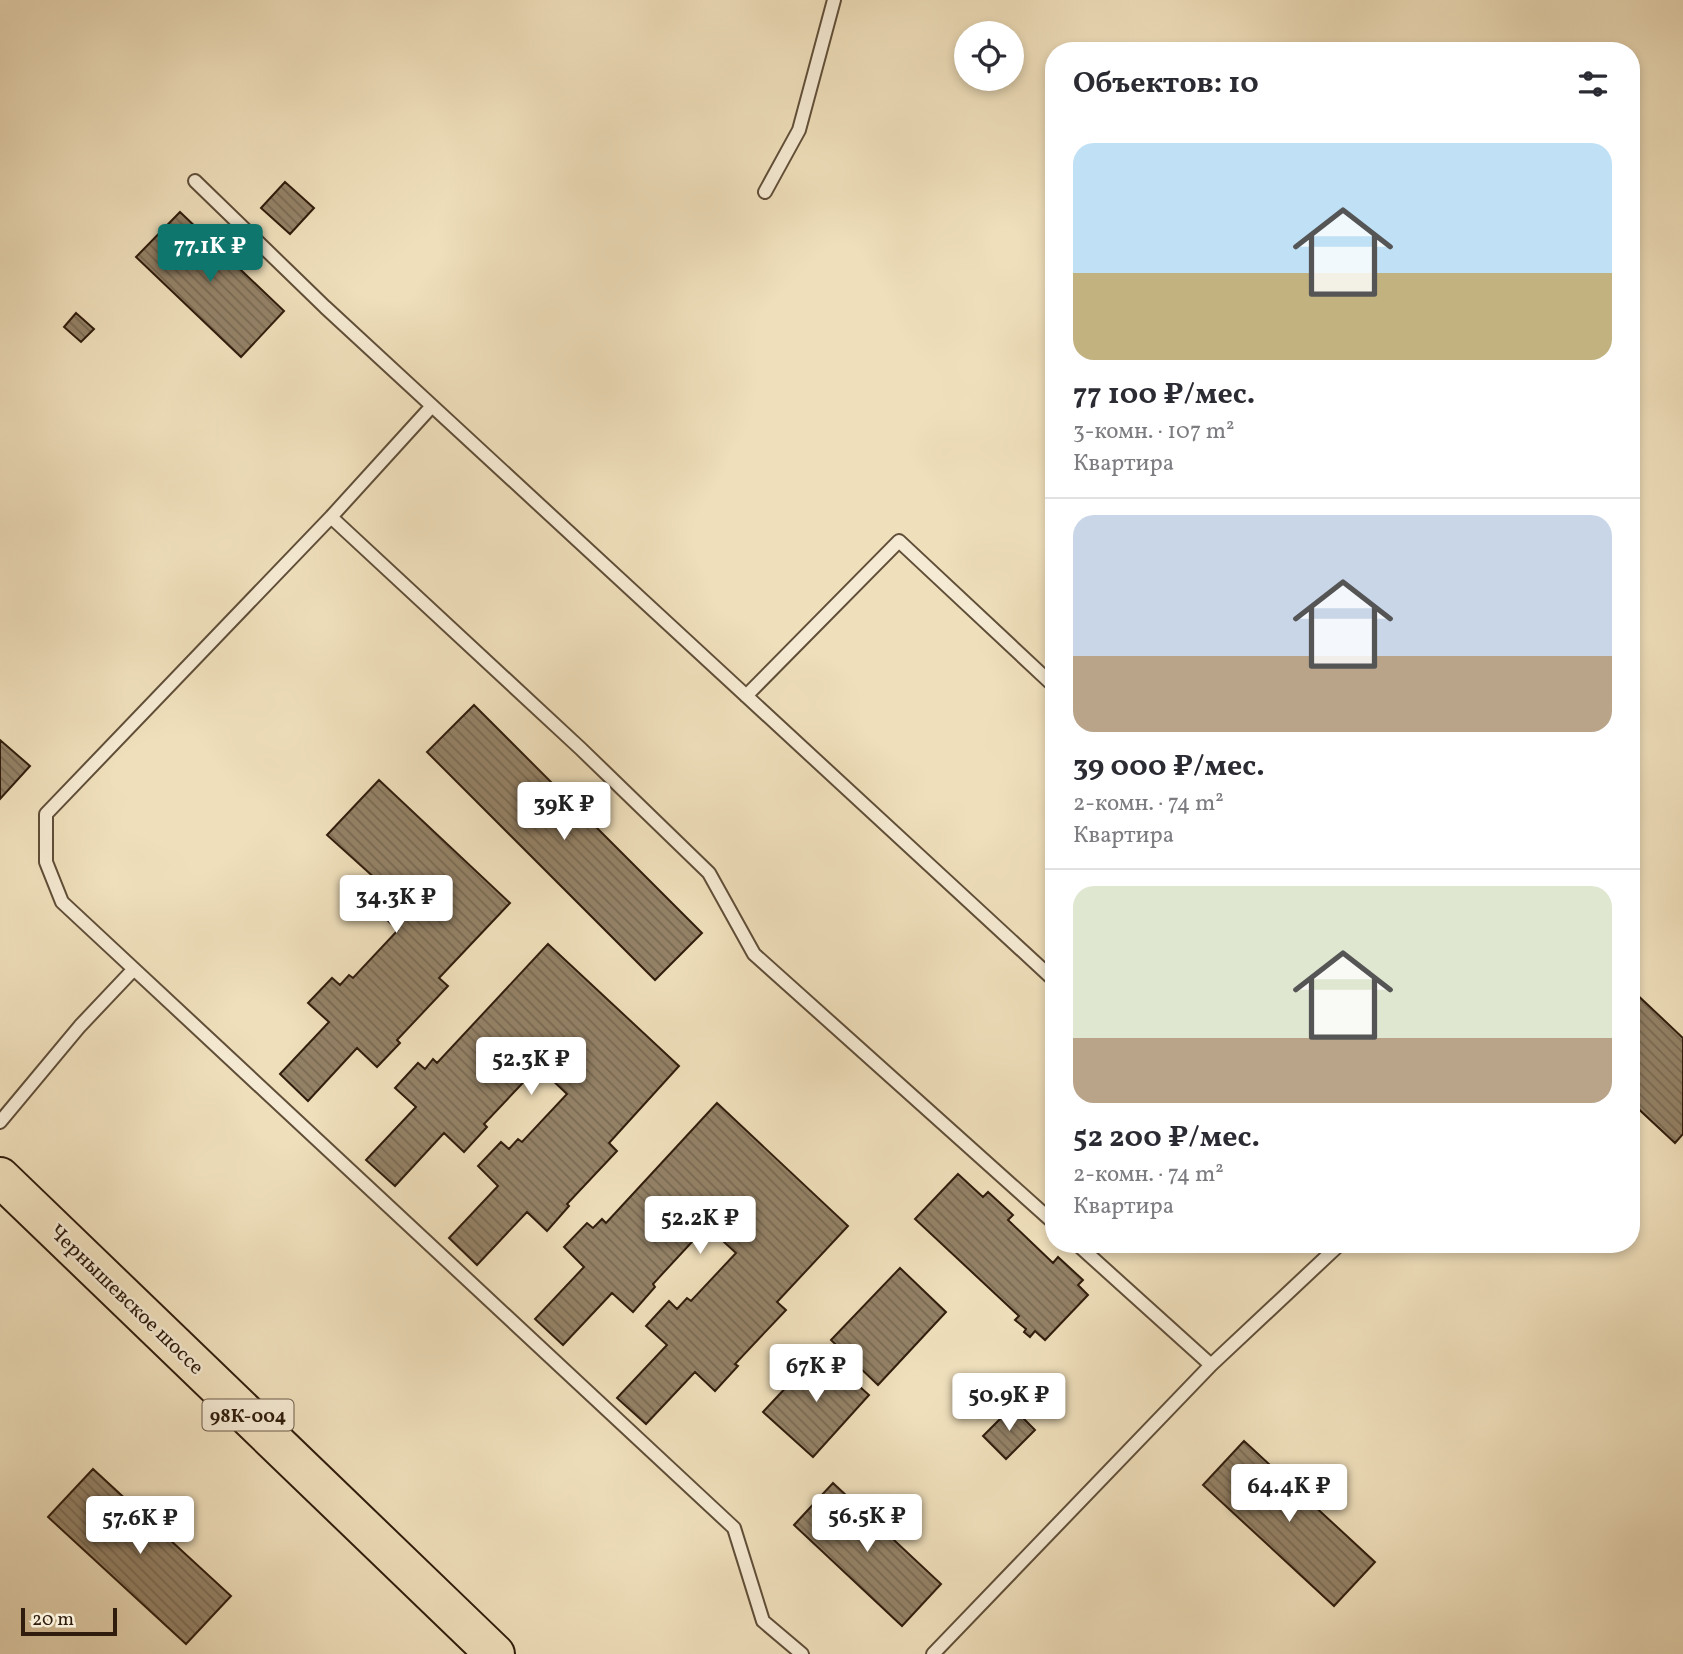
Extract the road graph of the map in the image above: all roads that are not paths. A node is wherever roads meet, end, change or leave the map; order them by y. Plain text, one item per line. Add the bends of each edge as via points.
1 (834, 0) edge
2 (195, 181) dead end
3 (765, 192) dead end
4 (432, 406) junction
5 (331, 517) junction
6 (1045, 678) edge
7 (746, 696) junction
8 (134, 969) junction
9 (1045, 972) edge
10 (0, 1122) edge
11 (0, 1177) edge
12 (1045, 1215) edge
13 (1087, 1253) edge
14 (1330, 1253) edge
15 (1211, 1365) junction
16 (495, 1654) edge
17 (802, 1654) edge
18 (933, 1654) edge

1 - 3 lane via 799,130
2 - 4 lane
4 - 5 lane
4 - 7 lane
5 - 8 lane via 46,814 46,862 62,902
5 - 12 lane via 709,873 754,954
6 - 7 lane via 899,541
7 - 9 lane
8 - 10 lane
8 - 17 lane via 734,1528 763,1621
11 - 16 main road, Чернышевское шоссе / 98К-004
13 - 15 lane
14 - 15 lane
15 - 18 lane

